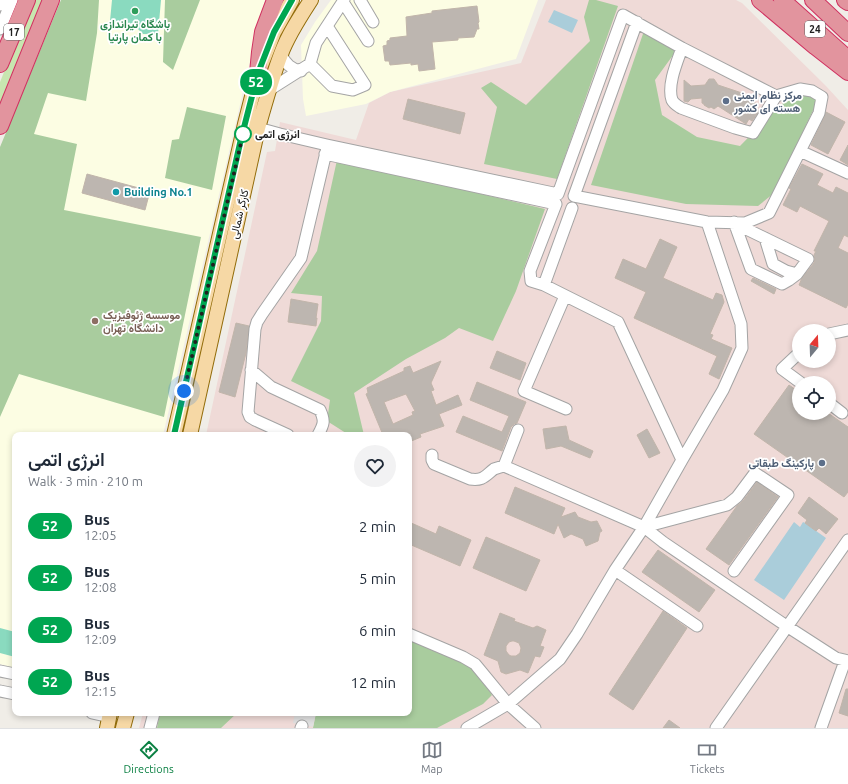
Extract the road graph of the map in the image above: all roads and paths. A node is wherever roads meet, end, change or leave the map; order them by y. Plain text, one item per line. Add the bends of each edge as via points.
1 (2, 0) edge
2 (12, 0) edge
3 (27, 0) edge
4 (51, 0) edge
5 (275, 0) edge
6 (292, 0) edge
7 (310, 0) edge
8 (360, 0) edge
9 (760, 0) edge
10 (782, 0) edge
11 (813, 0) edge
12 (845, 0) edge
13 (344, 1) edge
14 (848, 2) edge
15 (0, 5) edge
16 (373, 22) dead end
17 (637, 22) junction
18 (327, 26) junction
19 (0, 29) edge
20 (848, 33) edge
21 (368, 41) dead end
22 (682, 48) junction
23 (281, 55) junction
24 (848, 59) edge
25 (0, 64) edge
26 (310, 64) junction
27 (301, 71) junction
28 (848, 72) edge
29 (258, 73) junction
30 (269, 90) junction
31 (776, 96) junction
32 (0, 126) edge
33 (258, 128) junction
34 (326, 149) junction
35 (800, 151) junction
36 (848, 173) edge
37 (574, 196) junction
38 (557, 199) junction
39 (572, 208) junction
40 (707, 222) junction
41 (734, 222) junction
42 (221, 229) junction
43 (235, 232) junction
44 (766, 238) junction
45 (797, 274) junction
46 (544, 285) junction
47 (565, 296) junction
48 (848, 330) edge
49 (836, 333) edge
50 (792, 360) edge
51 (251, 370) junction
52 (792, 376) edge
53 (836, 408) edge
54 (566, 409) dead end
55 (842, 413) dead end
56 (518, 430) dead end
57 (175, 432) edge
58 (191, 432) edge
59 (281, 432) edge
60 (320, 432) edge
61 (432, 455) dead end
62 (682, 460) junction
63 (504, 466) junction
64 (644, 527) junction
65 (848, 540) edge
66 (615, 570) junction
67 (734, 571) dead end
68 (697, 626) dead end
69 (788, 627) junction
70 (412, 635) edge
71 (846, 661) edge
72 (0, 670) edge
73 (12, 673) edge
74 (0, 691) edge
75 (12, 693) edge
76 (508, 704) junction
77 (126, 716) edge
78 (153, 716) edge
79 (123, 728) edge
80 (150, 728) edge
81 (467, 728) edge
82 (535, 728) edge
83 (716, 728) edge
84 (821, 728) edge

1 - 15 lane
2 - 19 lane
3 - 25 highway, 17
4 - 32 highway
5 - 29 highway via 263,32
6 - 29 main road, کارگر شمالی via 274,32
7 - 23 main road, کارگر شمالی
8 - 16 lane
9 - 28 highway
10 - 24 highway, 24
11 - 20 highway, 24
12 - 14 highway
13 - 18 lane
13 - 21 lane
17 - 22 lane
17 - 37 lane
17 - 38 lane via 623,14
18 - 26 lane via 316,43
18 - 26 lane via 365,85 354,90 332,86
22 - 31 lane
22 - 31 lane via 671,82 672,101 681,108 753,133
23 - 27 lane via 290,67
23 - 30 main road, کارگر شمالی
26 - 27 lane
27 - 30 lane
29 - 42 main road, کارگر شمالی
30 - 33 main road, کارگر شمالی
31 - 35 lane via 800,89 812,91 822,97 819,113
33 - 34 lane
33 - 43 main road, کارگر شمالی
34 - 38 lane
34 - 51 lane via 301,258 257,322
35 - 36 lane
35 - 41 lane via 769,213 746,223
37 - 38 lane via 567,190 560,192
37 - 39 lane via 575,203
37 - 40 lane
38 - 39 lane via 558,207 563,210
38 - 46 lane via 530,271 531,281
39 - 46 lane
40 - 41 lane
40 - 62 lane via 741,324 742,348 724,390
41 - 44 lane
41 - 45 lane via 751,269 782,284
42 - 43 main road
42 - 57 main road, کارگر شمالی
43 - 58 main road, کارگر شمالی
44 - 45 lane via 773,264
44 - 45 lane via 808,259
46 - 47 lane
47 - 54 lane via 524,391
47 - 62 lane via 618,322
48 - 49 lane
50 - 52 lane via 782,369
51 - 59 lane via 248,412 250,417
51 - 60 lane via 271,387 320,410 324,419
53 - 55 lane
56 - 63 lane
61 - 63 lane via 434,464 476,480
62 - 64 lane
63 - 64 lane
64 - 66 lane
64 - 67 lane via 727,505 737,497 755,473 788,495
64 - 69 lane
65 - 69 lane
66 - 68 lane
66 - 76 lane via 560,659
69 - 71 lane via 836,658
69 - 83 lane
70 - 76 lane via 475,664
71 - 84 lane
72 - 73 lane
74 - 75 lane
76 - 81 lane
76 - 82 lane
77 - 79 main road
78 - 80 lane

